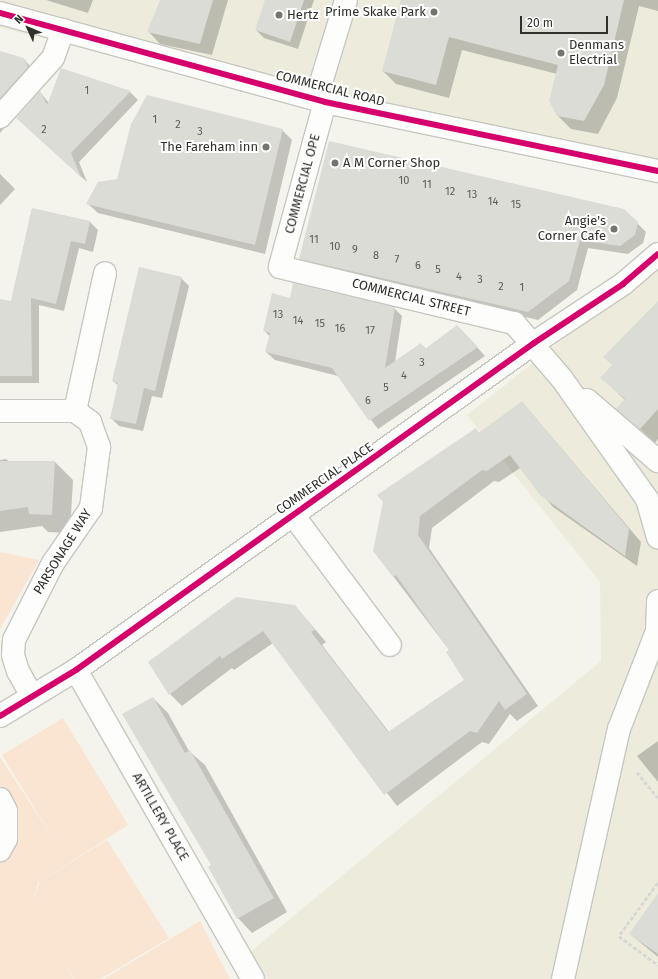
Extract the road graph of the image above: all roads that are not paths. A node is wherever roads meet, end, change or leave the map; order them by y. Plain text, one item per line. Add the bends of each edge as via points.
1 (346, 0) edge
2 (0, 14) edge
3 (63, 30) junction
4 (321, 100) junction
5 (0, 117) edge
6 (658, 171) edge
7 (658, 254) edge
8 (280, 267) joint
9 (105, 273) dead end
10 (534, 343) junction
11 (562, 379) junction
12 (0, 411) edge
13 (75, 411) junction
14 (658, 461) edge
15 (293, 515) junction
16 (658, 537) edge
17 (658, 601) edge
18 (390, 645) dead end
19 (76, 670) junction
20 (32, 696) junction
21 (0, 716) edge
22 (0, 799) edge
23 (0, 850) edge
24 (249, 972) edge
25 (563, 979) edge

1 - 4 street, COMMERCIAL OPE
2 - 3 street, COMMERCIAL ROAD
3 - 4 street, COMMERCIAL ROAD
3 - 5 street via 54,58
4 - 6 street, COMMERCIAL ROAD
4 - 8 street, COMMERCIAL OPE
7 - 10 street, COMMERCIAL PLACE via 623,284
8 - 10 street, COMMERCIAL STREET via 514,323
9 - 13 street
10 - 11 street, COMMERCIAL STREET
10 - 15 street, COMMERCIAL PLACE
11 - 14 street
11 - 16 street via 647,500
12 - 13 street
13 - 20 street, PARSONAGE WAY via 90,422 99,447 96,478 91,508 53,563 14,640 16,666
15 - 18 street
15 - 19 street, COMMERCIAL PLACE
17 - 25 street via 657,631 619,729
19 - 20 street, COMMERCIAL PLACE
19 - 24 street, ARTILLERY PLACE
20 - 21 street, COMMERCIAL PLACE
22 - 23 street via 6,812 6,839

